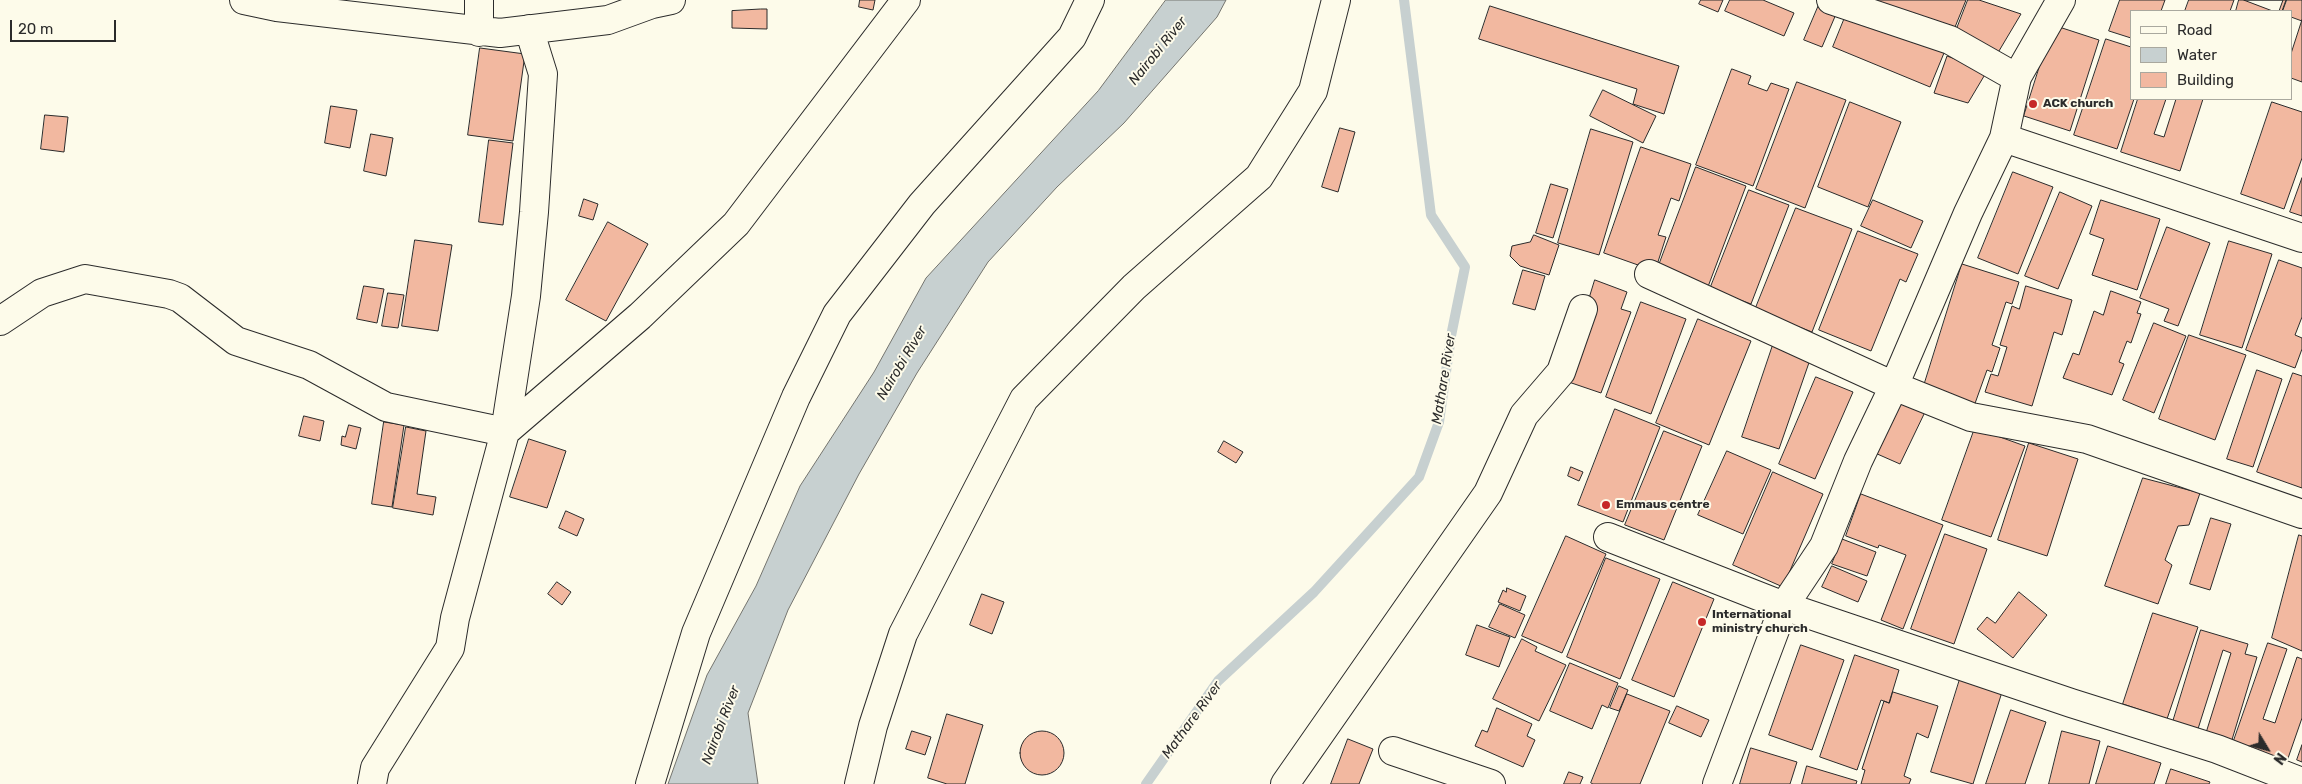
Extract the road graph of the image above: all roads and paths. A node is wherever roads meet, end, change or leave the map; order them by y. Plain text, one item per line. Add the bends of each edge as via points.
1 (244, 0) edge
2 (479, 0) edge
3 (671, 0) edge
4 (906, 0) edge
5 (1090, 0) edge
6 (1336, 0) edge
7 (1831, 0) edge
8 (2061, 0) edge
9 (530, 29) junction
10 (479, 32) junction
11 (2017, 78) junction
12 (2004, 138) junction
13 (2302, 238) edge
14 (1649, 274) dead end
15 (1583, 309) dead end
16 (0, 321) edge
17 (1894, 386) junction
18 (505, 432) junction
19 (2302, 514) edge
20 (1608, 537) dead end
21 (1784, 606) junction
22 (1393, 750) dead end
23 (2302, 782) edge
24 (372, 784) edge
25 (650, 784) edge
26 (859, 784) edge
27 (1285, 784) edge
28 (1492, 784) edge
29 (1717, 784) edge

1 - 10 street
2 - 10 street
3 - 9 street via 608,20
4 - 18 street via 736,224 640,316
5 - 25 street via 1072,37 922,204 837,314 796,397 696,633
6 - 26 street via 1313,91 1259,177 1134,287 1024,399 903,634 873,726
7 - 11 street via 1950,40
8 - 11 street
9 - 10 street
9 - 18 street via 543,74 526,296
11 - 12 street
12 - 13 street
12 - 17 street
14 - 17 street
15 - 27 street via 1561,372 1524,415 1488,493
16 - 18 street via 42,293 85,279 169,294 180,298 236,341 309,365 386,407
17 - 19 street via 1970,418 2086,439
17 - 21 street via 1858,461 1824,546
18 - 24 street via 455,618 450,648 375,768
20 - 21 street
21 - 23 street via 2217,749
21 - 29 street
22 - 28 street

